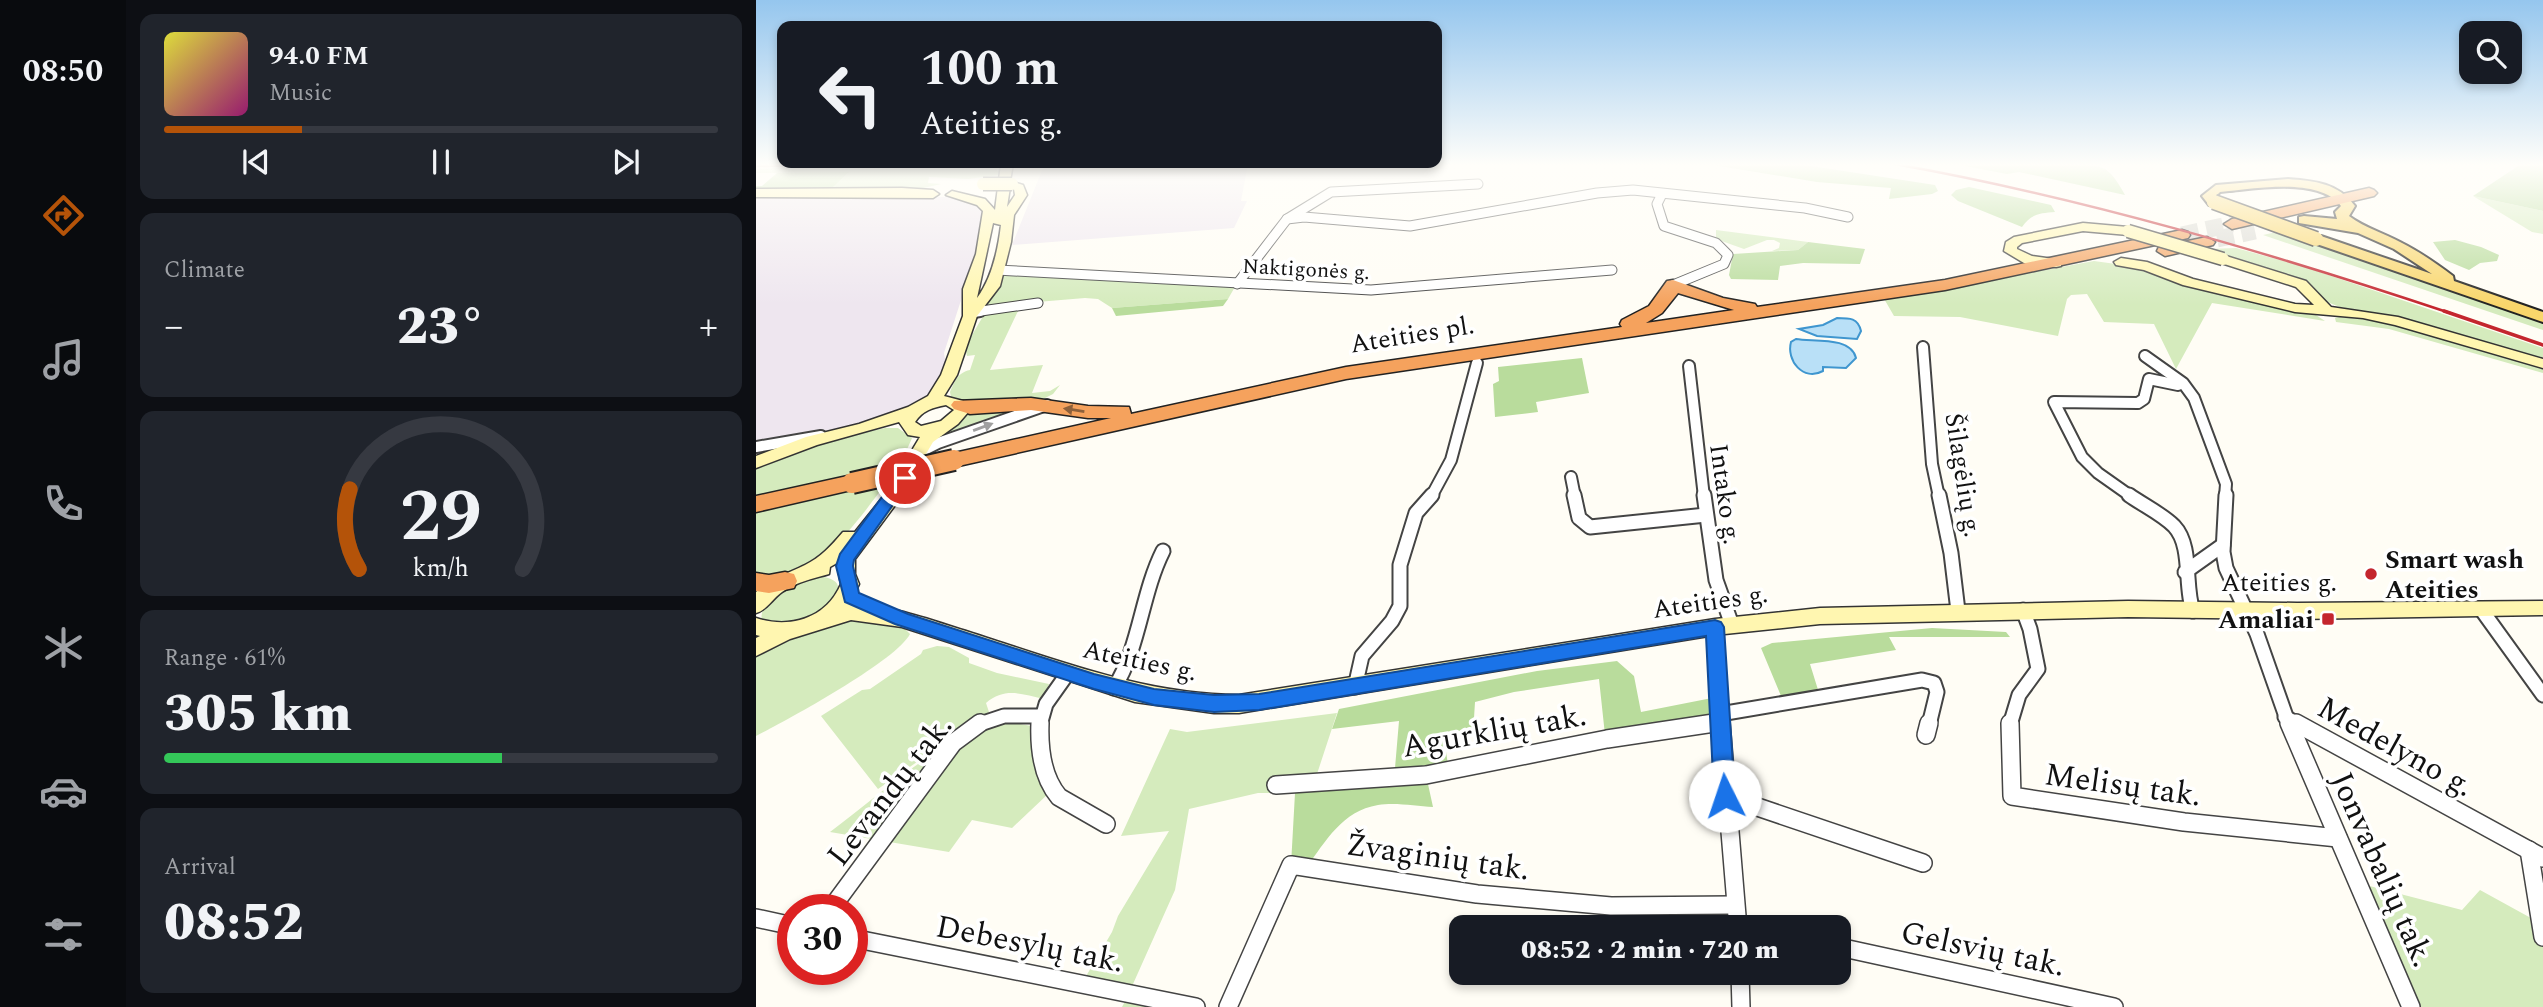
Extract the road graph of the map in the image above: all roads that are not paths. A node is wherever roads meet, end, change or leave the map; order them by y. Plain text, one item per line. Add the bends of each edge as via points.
1 (989, 211) edge
2 (1000, 211) edge
3 (1011, 211) edge
4 (1301, 211) edge
5 (1495, 211) edge
6 (1659, 211) edge
7 (1821, 211) edge
8 (2239, 211) tunnel mouth
9 (2290, 211) edge
10 (2318, 211) edge
11 (2340, 211) edge
12 (1849, 216) dead end
13 (1287, 219) junction
14 (2304, 219) junction
15 (2232, 224) tunnel mouth
16 (2357, 228) junction
17 (2255, 231) tunnel mouth
18 (2177, 242) junction
19 (2207, 242) tunnel mouth
20 (2011, 251) junction
21 (2412, 252) junction
22 (2083, 257) junction
23 (2121, 262) junction
24 (2056, 263) junction
25 (997, 270) junction
26 (1612, 270) dead end
27 (2406, 271) junction
28 (2009, 274) junction
29 (2173, 277) junction
30 (1237, 284) junction
31 (1684, 284) junction
32 (2474, 294) junction
33 (1038, 303) dead end
34 (1780, 309) junction
35 (2328, 312) junction
36 (972, 314) junction
37 (2543, 317) edge
38 (1697, 321) joint
39 (1591, 336) junction
40 (1923, 346) dead end
41 (2145, 356) dead end
42 (1477, 363) dead end
43 (2543, 364) edge
44 (1689, 366) dead end
45 (950, 375) junction
46 (2183, 387) junction
47 (957, 403) junction
48 (1047, 405) junction
49 (1191, 406) junction
50 (915, 418) junction
51 (940, 428) junction
52 (838, 433) junction
53 (756, 447) edge
54 (920, 452) junction
55 (756, 462) edge
56 (1571, 477) dead end
57 (756, 504) edge
58 (1706, 515) junction
59 (2223, 545) junction
60 (1163, 551) dead end
61 (810, 571) junction
62 (2185, 572) junction
63 (785, 581) joint
64 (847, 582) junction
65 (756, 602) edge
66 (2543, 608) edge
67 (2481, 609) junction
68 (2023, 610) junction
69 (1958, 611) junction
70 (2193, 611) junction
71 (2246, 611) junction
72 (819, 620) junction
73 (902, 620) junction
74 (1723, 626) junction
75 (786, 631) junction
76 (756, 649) edge
77 (1068, 673) junction
78 (1355, 687) junction
79 (1114, 688) junction
80 (2543, 695) edge
81 (1041, 716) junction
82 (2285, 717) junction
83 (1720, 718) junction
84 (1926, 735) dead end
85 (1276, 785) dead end
86 (1725, 796) junction
87 (1106, 824) dead end
88 (2338, 838) junction
89 (2536, 854) edge
90 (1923, 863) dead end
91 (842, 894) edge
92 (1698, 915) edge
93 (1736, 915) edge
94 (756, 918) edge
95 (777, 923) edge
96 (2543, 937) edge
97 (868, 941) edge
98 (1851, 950) edge
99 (1740, 985) edge
100 (1196, 1007) edge
101 (1228, 1007) edge
102 (1741, 1007) edge
103 (2114, 1007) edge
104 (2411, 1007) edge

1 - 36 street via 970,289
2 - 36 street
3 - 25 street, bridge
4 - 13 street
5 - 13 street via 1410,226
6 - 31 street via 1664,226 1719,245 1728,255 1724,264
7 - 12 street
8 - 27 main road, bridge
9 - 15 highway
10 - 14 highway
11 - 16 main road
13 - 30 street
14 - 16 main road
14 - 17 highway
16 - 21 main road
18 - 19 highway, Ateities pl.
18 - 22 highway, Ateities pl.
18 - 23 highway, Ateities pl.
18 - 29 street via 2163,261
20 - 24 street via 2029,260
20 - 28 street via 2017,263
20 - 35 street, bridge via 2015,241 2083,227 2128,231 2301,284
21 - 27 main road via 2417,259
21 - 32 main road
22 - 23 highway, Ateities pl.
22 - 24 highway, Ateities pl.
23 - 29 street
24 - 28 highway, Ateities pl.
25 - 30 street, Naktigonės g.
25 - 36 street via 993,286
26 - 30 street, Naktigonės g. via 1391,290
27 - 32 main road
28 - 34 highway, Ateities pl.
29 - 35 street
31 - 34 highway via 1733,306
31 - 39 highway via 1654,312
32 - 37 main road
33 - 36 street
34 - 38 highway, Ateities pl.
35 - 43 street via 2398,321
36 - 45 street
38 - 39 highway, Ateities pl.
39 - 49 highway, Ateities pl. via 1385,366
40 - 69 street, Šilagėlių g. via 1932,464
41 - 46 street, Medelyno g.
42 - 78 street via 1451,460 1433,494 1416,513 1400,565 1400,606 1362,656
44 - 58 street, Intako g.
45 - 47 street via 948,397
45 - 50 street
46 - 59 street, Medelyno g. via 2194,398 2226,484
46 - 62 street via 2153,378 2138,403 2054,402 2081,457 2175,527 2183,538
47 - 48 highway via 970,408
47 - 50 street
47 - 51 street via 962,410 958,416
49 -> 48 highway via 1104,412
54 -> 48 street
49 - 57 highway, Ateities pl., bridge
50 - 51 street
50 - 52 street
50 - 61 street via 916,440 886,491 839,550
51 - 54 street
52 - 53 street
52 - 55 street
54 - 64 street via 846,558
56 - 58 street via 1579,518 1587,526
58 - 74 street, Intako g.
59 - 62 street
59 - 71 street, Medelyno g. via 2226,568
60 - 79 street via 1126,669
61 - 63 street
61 - 64 street via 831,569
62 - 70 street
63 - 65 highway via 769,584
64 - 72 street via 838,605
64 - 73 street, Ateities g. via 856,601
65 - 75 street via 767,632
66 - 67 street, Ateities g.
67 - 71 street, Ateities g.
67 - 80 street
68 - 69 street, Ateities g.
68 - 70 street, Ateities g.
68 - 88 street, Melisų tak. via 2038,669 2019,695 2010,718 2012,796 2184,822
69 - 74 street, Ateities g. via 1839,614
70 - 71 street, Ateities g.
71 - 82 street, Medelyno g.
72 - 73 street, Ateities g. via 851,612
72 - 75 street, Ateities g.
73 - 77 street, Ateities g.
74 - 78 street, Ateities g.
74 - 83 street, Intako g.
75 - 76 street, Ateities g.
77 - 79 street, Ateities g.
77 - 81 street
78 - 79 street, Ateities g. via 1239,704 1154,697
81 - 87 street via 1044,766 1052,792
81 - 91 street, Levandų tak. via 1003,714 965,731
82 - 88 street, Jonvabalių tak.
82 - 89 street, Medelyno g.
83 - 84 street, Agurklių tak. via 1922,680 1934,683 1937,692
83 - 85 street, Agurklių tak. via 1426,775
83 - 86 street, Intako g.
86 - 90 street
86 - 93 street, Intako g.
88 - 104 street, Jonvabalių tak.
89 - 96 street
92 - 101 street, Žvaginių tak. via 1490,895 1291,865
94 - 95 street
97 - 100 street, Debesylų tak.
98 - 103 street, Gelsvių tak.
99 - 102 street

